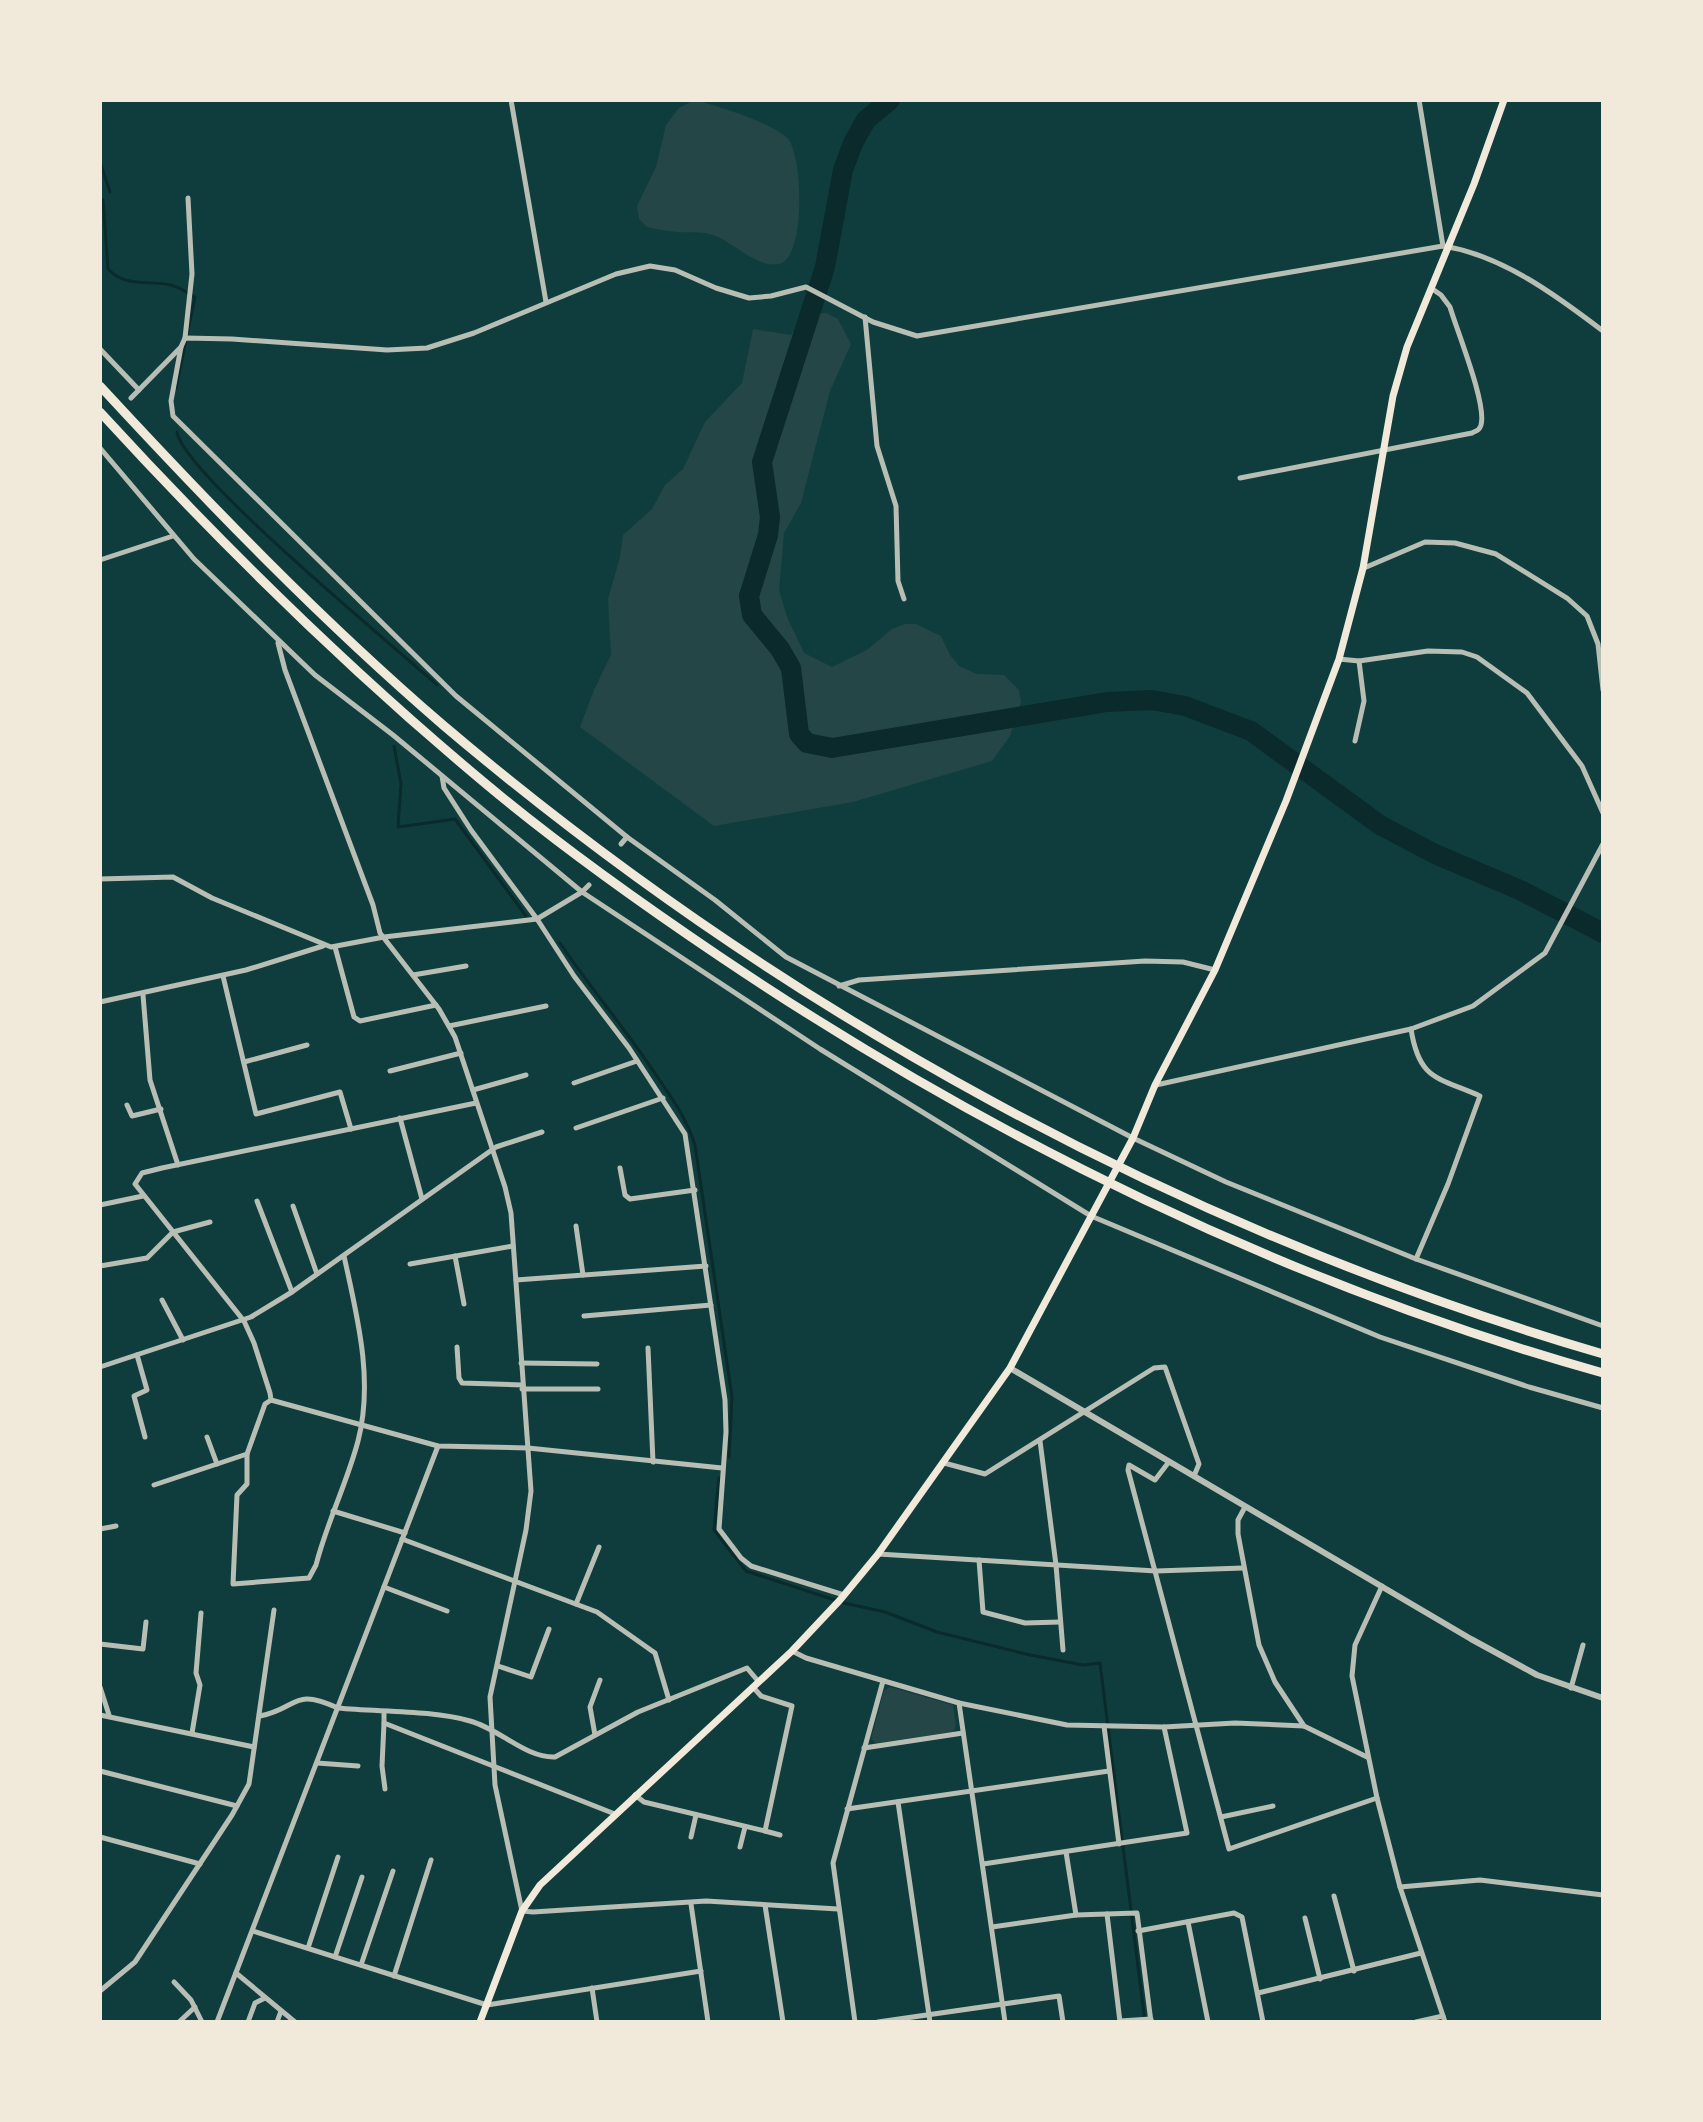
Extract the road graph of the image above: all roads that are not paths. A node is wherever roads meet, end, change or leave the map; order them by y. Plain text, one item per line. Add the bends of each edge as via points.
1 (511, 100) edge
2 (1419, 100) edge
3 (1504, 100) edge
4 (188, 198) dead end
5 (1446, 247) junction
6 (1431, 288) junction
7 (546, 302) junction
8 (865, 316) junction
9 (1603, 331) edge
10 (185, 338) junction
11 (181, 347) junction
12 (100, 349) edge
13 (100, 386) edge
14 (139, 390) junction
15 (131, 398) dead end
16 (100, 412) edge
17 (100, 448) edge
18 (1383, 449) junction
19 (1240, 478) dead end
20 (173, 536) junction
21 (100, 560) edge
22 (1363, 568) junction
23 (904, 599) dead end
24 (278, 642) junction
25 (1601, 644) edge
26 (1339, 659) junction
27 (1359, 661) junction
28 (1603, 690) edge
29 (1355, 741) dead end
30 (442, 775) junction
31 (1603, 813) edge
32 (627, 837) junction
33 (621, 844) dead end
34 (1603, 844) edge
35 (100, 879) edge
36 (589, 885) dead end
37 (582, 892) junction
38 (537, 919) junction
39 (384, 937) junction
40 (324, 946) junction
41 (335, 947) junction
42 (466, 966) dead end
43 (1215, 970) junction
44 (413, 975) junction
45 (223, 976) junction
46 (838, 986) junction
47 (143, 995) junction
48 (100, 1002) edge
49 (436, 1005) junction
50 (546, 1006) dead end
51 (449, 1026) junction
52 (1411, 1029) junction
53 (307, 1045) dead end
54 (461, 1053) junction
55 (637, 1061) junction
56 (244, 1062) junction
57 (390, 1071) dead end
58 (526, 1075) dead end
59 (574, 1083) dead end
60 (1155, 1085) junction
61 (473, 1090) junction
62 (663, 1098) junction
63 (476, 1103) junction
64 (127, 1105) dead end
65 (161, 1109) junction
66 (400, 1118) junction
67 (576, 1128) dead end
68 (351, 1129) junction
69 (542, 1132) dead end
70 (1133, 1138) junction
71 (491, 1150) junction
72 (178, 1165) junction
73 (620, 1168) dead end
74 (695, 1190) junction
75 (144, 1196) junction
76 (422, 1199) junction
77 (257, 1201) dead end
78 (100, 1205) edge
79 (293, 1206) dead end
80 (1091, 1216) junction
81 (210, 1222) dead end
82 (576, 1226) dead end
83 (173, 1232) junction
84 (513, 1246) junction
85 (344, 1256) junction
86 (455, 1256) junction
87 (1416, 1259) junction
88 (410, 1264) dead end
89 (100, 1266) edge
90 (706, 1266) junction
91 (317, 1274) junction
92 (583, 1275) junction
93 (516, 1280) junction
94 (292, 1292) junction
95 (162, 1300) dead end
96 (464, 1304) dead end
97 (711, 1305) junction
98 (584, 1316) dead end
99 (244, 1321) junction
100 (1603, 1326) edge
101 (183, 1340) junction
102 (457, 1347) dead end
103 (648, 1348) dead end
104 (1603, 1354) edge
105 (137, 1355) junction
106 (521, 1363) junction
107 (597, 1364) dead end
108 (100, 1367) edge
109 (1010, 1368) junction
110 (1603, 1373) edge
111 (522, 1387) junction
112 (598, 1389) dead end
113 (271, 1400) junction
114 (1603, 1408) edge
115 (1084, 1413) junction
116 (361, 1427) junction
117 (145, 1437) dead end
118 (207, 1437) dead end
119 (1040, 1441) junction
120 (438, 1446) junction
121 (528, 1448) junction
122 (247, 1454) junction
123 (653, 1462) junction
124 (944, 1463) junction
125 (1168, 1463) junction
126 (217, 1464) junction
127 (722, 1468) junction
128 (1194, 1476) junction
129 (154, 1485) dead end
130 (1245, 1507) junction
131 (333, 1511) junction
132 (116, 1526) dead end
133 (100, 1529) edge
134 (404, 1536) junction
135 (599, 1547) dead end
136 (878, 1554) junction
137 (979, 1560) junction
138 (1056, 1565) junction
139 (1243, 1568) junction
140 (1156, 1571) junction
141 (516, 1581) junction
142 (1382, 1586) junction
143 (384, 1587) junction
144 (839, 1601) junction
145 (576, 1604) junction
146 (274, 1610) dead end
147 (447, 1611) dead end
148 (201, 1613) dead end
149 (146, 1622) dead end
150 (1060, 1622) junction
151 (549, 1629) dead end
152 (100, 1644) edge
153 (1583, 1645) dead end
154 (1063, 1650) dead end
155 (792, 1651) junction
156 (498, 1666) junction
157 (600, 1680) dead end
158 (883, 1681) junction
159 (755, 1684) junction
160 (100, 1687) edge
161 (1571, 1688) junction
162 (1603, 1698) edge
163 (669, 1700) junction
164 (959, 1703) junction
165 (338, 1708) junction
166 (384, 1713) junction
167 (100, 1715) edge
168 (109, 1715) junction
169 (260, 1716) junction
170 (384, 1723) junction
171 (1196, 1725) junction
172 (1104, 1726) junction
173 (1304, 1726) junction
174 (1164, 1727) junction
175 (492, 1728) junction
176 (192, 1733) junction
177 (963, 1733) junction
178 (595, 1735) junction
179 (254, 1747) junction
180 (864, 1748) junction
181 (1368, 1757) junction
182 (317, 1763) junction
183 (358, 1766) dead end
184 (494, 1767) junction
185 (100, 1771) edge
186 (1109, 1771) junction
187 (385, 1789) dead end
188 (972, 1791) junction
189 (635, 1795) junction
190 (1377, 1798) junction
191 (898, 1802) junction
192 (237, 1806) junction
193 (1273, 1806) dead end
194 (847, 1809) junction
195 (615, 1814) junction
196 (696, 1815) junction
197 (1221, 1817) junction
198 (745, 1827) junction
199 (765, 1831) junction
200 (780, 1835) dead end
201 (100, 1837) edge
202 (691, 1837) dead end
203 (1119, 1844) junction
204 (740, 1847) dead end
205 (1066, 1852) junction
206 (338, 1857) dead end
207 (431, 1860) dead end
208 (200, 1864) junction
209 (983, 1864) junction
210 (393, 1871) dead end
211 (362, 1877) dead end
212 (1400, 1887) junction
213 (1603, 1895) edge
214 (1334, 1896) dead end
215 (691, 1904) junction
216 (765, 1905) junction
217 (838, 1909) junction
218 (522, 1911) junction
219 (1107, 1914) junction
220 (1076, 1915) junction
221 (1305, 1918) dead end
222 (1188, 1922) junction
223 (992, 1927) junction
224 (253, 1931) junction
225 (1138, 1931) junction
226 (308, 1948) junction
227 (1421, 1953) junction
228 (335, 1957) junction
229 (361, 1965) junction
230 (701, 1971) junction
231 (1354, 1971) junction
232 (236, 1973) junction
233 (394, 1976) junction
234 (1320, 1979) junction
235 (174, 1982) dead end
236 (592, 1988) junction
237 (100, 1991) edge
238 (1258, 1993) junction
239 (265, 1998) junction
240 (1002, 2004) junction
241 (487, 2005) junction
242 (195, 2007) junction
243 (281, 2011) junction
244 (929, 2014) junction
245 (1444, 2019) edge
246 (1150, 2020) edge
247 (179, 2022) edge
248 (202, 2022) edge
249 (217, 2022) edge
250 (248, 2022) edge
251 (277, 2022) edge
252 (295, 2022) edge
253 (480, 2022) edge
254 (597, 2022) edge
255 (708, 2022) edge
256 (783, 2022) edge
257 (855, 2022) edge
258 (878, 2022) edge
259 (930, 2022) edge
260 (1005, 2022) edge
261 (1063, 2022) edge
262 (1120, 2022) edge
263 (1208, 2022) edge
264 (1263, 2022) edge
265 (1416, 2022) edge

1 - 7 street
2 - 5 street
3 - 5 main road
4 - 10 street via 192,242
5 - 6 main road
5 - 8 street via 922,335 903,333
5 - 9 street via 1465,250 1533,281
6 - 18 main road via 1407,347
6 - 18 street via 1450,307 1477,391 1481,423 1472,433
7 - 8 street via 650,266 749,298 811,290
7 - 10 street via 474,333 414,350
8 - 23 street via 877,446 896,506 898,581
10 - 11 street
11 - 14 street
11 - 32 street via 173,416 456,696
12 - 14 street
13 - 104 highway via 244,538 441,723 588,841 775,973 935,1071 1127,1170 1345,1266
14 - 15 street
16 - 110 highway via 242,562 351,667 489,787 660,917 846,1039 1003,1129 1173,1213 1430,1317
17 - 20 street
18 - 19 street
18 - 22 main road
20 - 21 street
20 - 24 street
22 - 25 street via 1425,542 1455,543 1496,554 1577,606
22 - 26 main road
24 - 30 street
24 - 39 street
25 - 28 street
26 - 27 street
26 - 43 main road
27 - 29 street via 1364,701
27 - 31 street via 1401,653 1462,652 1493,667 1527,693 1572,751
30 - 37 street
30 - 38 street via 444,788 471,830
32 - 33 street
32 - 46 street via 786,957
34 - 52 street via 1539,958 1479,1002
35 - 40 street via 173,877
36 - 37 street
37 - 38 street
37 - 80 street via 820,1049
38 - 39 street
38 - 55 street
39 - 41 street
39 - 44 street
40 - 41 street
40 - 45 street
41 - 49 street via 354,1017 360,1021
42 - 44 street
43 - 46 street via 1145,961 859,980
43 - 60 main road
44 - 49 street
45 - 47 street
45 - 56 street
46 - 70 street
47 - 48 street
47 - 65 street via 150,1080
49 - 51 street
50 - 51 street
51 - 54 street
52 - 60 street
52 - 87 street via 1414,1051 1427,1073 1480,1096
53 - 56 street
54 - 57 street
54 - 61 street
55 - 59 street
55 - 62 street
56 - 68 street via 256,1114 340,1092
58 - 61 street
60 - 70 main road
61 - 63 street
62 - 67 street
62 - 74 street via 685,1134
63 - 66 street
63 - 71 street
64 - 65 street via 132,1116
65 - 72 street
66 - 68 street
66 - 76 street
68 - 72 street
69 - 71 street
70 - 80 main road
70 - 87 street
71 - 76 street
71 - 84 street via 505,1187
72 - 75 street via 142,1173 135,1184
73 - 74 street via 630,1199
74 - 90 street
75 - 78 street
75 - 83 street
76 - 85 street
77 - 94 street
79 - 91 street
80 - 109 main road
80 - 114 street via 1380,1337
81 - 83 street
82 - 92 street
83 - 89 street via 147,1258
83 - 99 street
84 - 86 street
84 - 93 street
85 - 91 street
85 - 116 street via 365,1386
86 - 88 street
86 - 96 street
87 - 100 street
90 - 92 street
90 - 97 street
91 - 94 street
92 - 93 street
93 - 106 street
94 - 99 street
95 - 101 street
97 - 98 street
97 - 127 street via 725,1400
99 - 101 street
99 - 113 street
101 - 105 street
102 - 111 street via 462,1383
103 - 123 street
105 - 108 street
105 - 117 street via 147,1390 134,1396
106 - 107 street
106 - 111 street
109 - 115 street
109 - 124 main road
111 - 112 street
111 - 121 street
113 - 116 street
113 - 122 street
115 - 119 street
115 - 125 street
115 - 128 street via 1154,1368 1165,1367 1199,1464
116 - 120 street
116 - 131 street
118 - 126 street
119 - 124 street via 985,1474
119 - 138 street
120 - 121 street
120 - 134 street
121 - 123 street
121 - 141 street via 531,1491
122 - 126 street
122 - 131 street via 247,1484 237,1495 233,1584 309,1578
123 - 127 street
124 - 136 main road
125 - 128 street
125 - 140 street via 1155,1480 1129,1465 1128,1470
126 - 129 street
127 - 144 street via 718,1525 741,1558
128 - 130 street
130 - 139 street via 1238,1520
130 - 142 street
131 - 134 street
132 - 133 street
134 - 141 street
134 - 143 street
135 - 145 street
136 - 137 street
136 - 144 main road
137 - 138 street
137 - 150 street via 983,1612 1025,1623
138 - 140 street
138 - 150 street
139 - 140 street
139 - 173 street via 1265,1664
140 - 171 street
141 - 145 street
141 - 156 street
142 - 161 street via 1537,1675
142 - 181 street via 1355,1645 1352,1676
143 - 147 street
143 - 165 street
144 - 155 main road
145 - 163 street via 597,1612 655,1653
146 - 169 street
148 - 176 street via 196,1673 200,1685
149 - 152 street via 143,1649
150 - 154 street
151 - 156 street via 531,1677
153 - 161 street
155 - 158 street
155 - 159 main road
156 - 175 street via 490,1697
157 - 178 street via 590,1707
158 - 164 street
158 - 180 street
159 - 163 street via 747,1668
159 - 189 main road
159 - 199 street via 761,1696 792,1706
160 - 168 street
161 - 162 street
163 - 178 street
164 - 172 street via 1035,1721
164 - 177 street
165 - 166 street
165 - 169 street via 302,1697
165 - 182 street
166 - 170 street
166 - 175 street via 451,1716
167 - 168 street
168 - 176 street
169 - 179 street
170 - 184 street
170 - 187 street
171 - 173 street
171 - 174 street
171 - 197 street
172 - 174 street
172 - 186 street
173 - 181 street
174 - 203 street via 1187,1833
175 - 178 street via 540,1758 555,1757
175 - 184 street
176 - 179 street
177 - 180 street
177 - 188 street
179 - 192 street via 249,1784
180 - 194 street
181 - 190 street
182 - 183 street
182 - 224 street
184 - 195 street
184 - 218 street
185 - 192 street
186 - 188 street
186 - 203 street
188 - 191 street
188 - 209 street
189 - 195 main road
189 - 196 street
190 - 197 street via 1229,1849
190 - 212 street
191 - 194 street
191 - 244 street
192 - 208 street
193 - 197 street
194 - 217 street via 833,1863
195 - 218 main road via 540,1885
196 - 198 street
196 - 202 street
198 - 199 street
198 - 204 street
199 - 200 street
201 - 208 street
203 - 205 street
205 - 209 street
205 - 220 street
206 - 226 street
207 - 233 street
208 - 237 street via 135,1962
209 - 223 street
210 - 229 street
211 - 228 street
212 - 213 street via 1480,1880
212 - 227 street
214 - 231 street
215 - 216 street
215 - 218 street
215 - 230 street
216 - 217 street
216 - 256 street
217 - 257 street
218 - 241 main road
219 - 220 street
219 - 225 street via 1137,1913
219 - 262 street
220 - 223 street
221 - 234 street
222 - 225 street
222 - 238 street via 1234,1913 1242,1917
222 - 263 street
223 - 240 street
224 - 226 street
224 - 232 street
225 - 246 street
226 - 228 street
227 - 231 street
227 - 245 street
228 - 229 street
229 - 233 street
230 - 236 street
230 - 255 street
231 - 234 street
232 - 239 street
232 - 249 street
233 - 241 street
234 - 238 street
235 - 242 street
236 - 241 street
236 - 254 street
238 - 264 street
239 - 243 street
239 - 250 street via 255,2003
240 - 244 street
240 - 260 street
240 - 261 street via 1059,1996
241 - 253 main road
242 - 247 street
242 - 248 street
243 - 251 street
243 - 252 street
244 - 258 street
244 - 259 street
245 - 265 street
246 - 262 street

